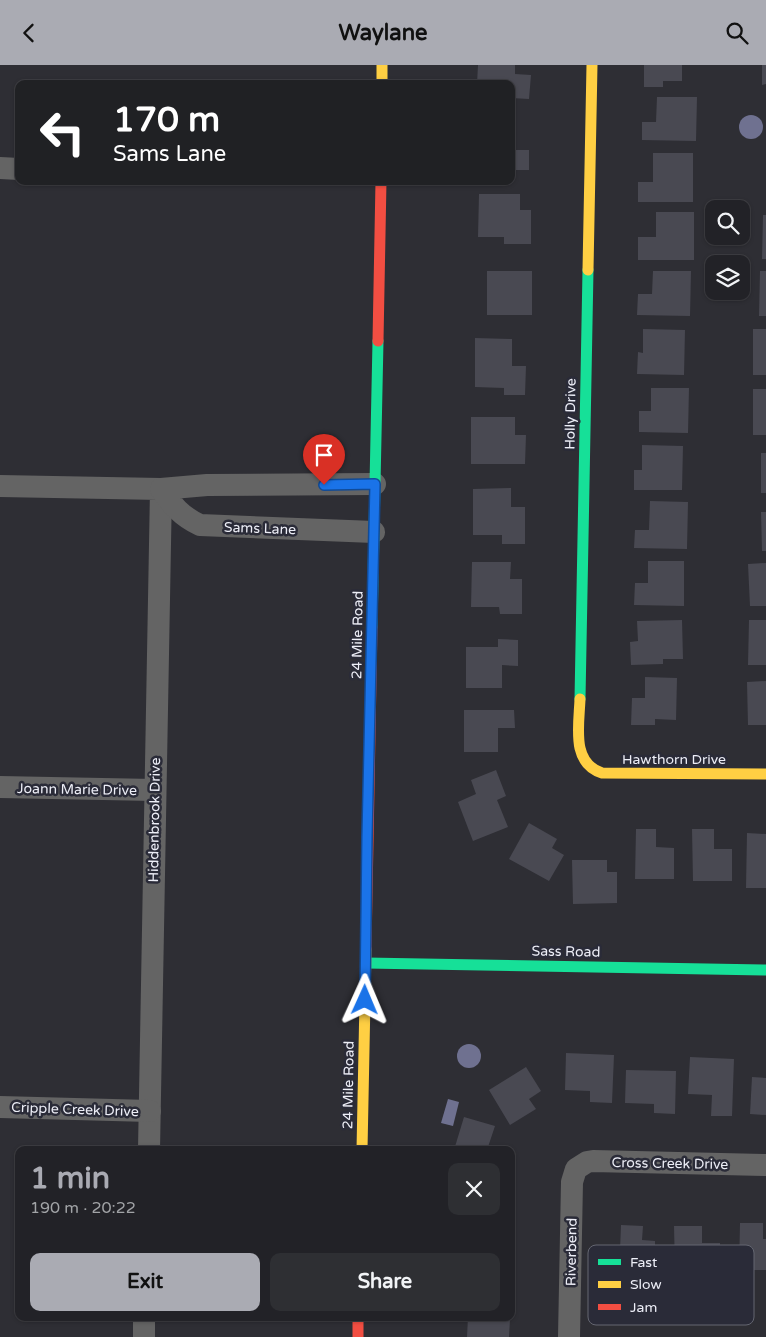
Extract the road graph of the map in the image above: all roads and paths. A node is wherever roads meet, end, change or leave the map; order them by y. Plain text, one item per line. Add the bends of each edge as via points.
1 (382, 65) edge
2 (592, 65) edge
3 (382, 80) edge
4 (0, 168) edge
5 (15, 169) edge
6 (381, 185) edge
7 (375, 484) junction
8 (0, 485) edge
9 (161, 489) junction
10 (374, 532) junction
11 (585, 763) joint
12 (766, 774) edge
13 (0, 787) edge
14 (154, 790) junction
15 (366, 963) junction
16 (766, 970) edge
17 (0, 1107) edge
18 (150, 1111) junction
19 (149, 1146) edge
20 (362, 1146) edge
21 (766, 1165) edge
22 (576, 1169) joint
23 (144, 1321) edge
24 (358, 1321) edge
25 (144, 1337) edge
26 (358, 1337) edge
27 (569, 1337) edge

1 - 3 street
2 - 11 street, Holly Drive via 579,737
4 - 5 street
6 - 7 street, 24 Mile Road
7 - 9 street via 206,485
7 - 10 street, 24 Mile Road
8 - 9 street
9 - 10 street, Sams Lane via 181,514 200,525
9 - 14 street, Hiddenbrook Drive
10 - 15 street, 24 Mile Road
11 - 12 street, Hawthorn Drive via 602,773
13 - 14 street, Joann Marie Drive
14 - 18 street, Hiddenbrook Drive
15 - 16 street, Sass Road
15 - 20 street, 24 Mile Road
17 - 18 street, Cripple Creek Drive
18 - 19 street, Hiddenbrook Drive
21 - 22 street, Cross Creek Drive via 593,1161
22 - 27 street, Riverbend via 572,1182
23 - 25 street
24 - 26 street

